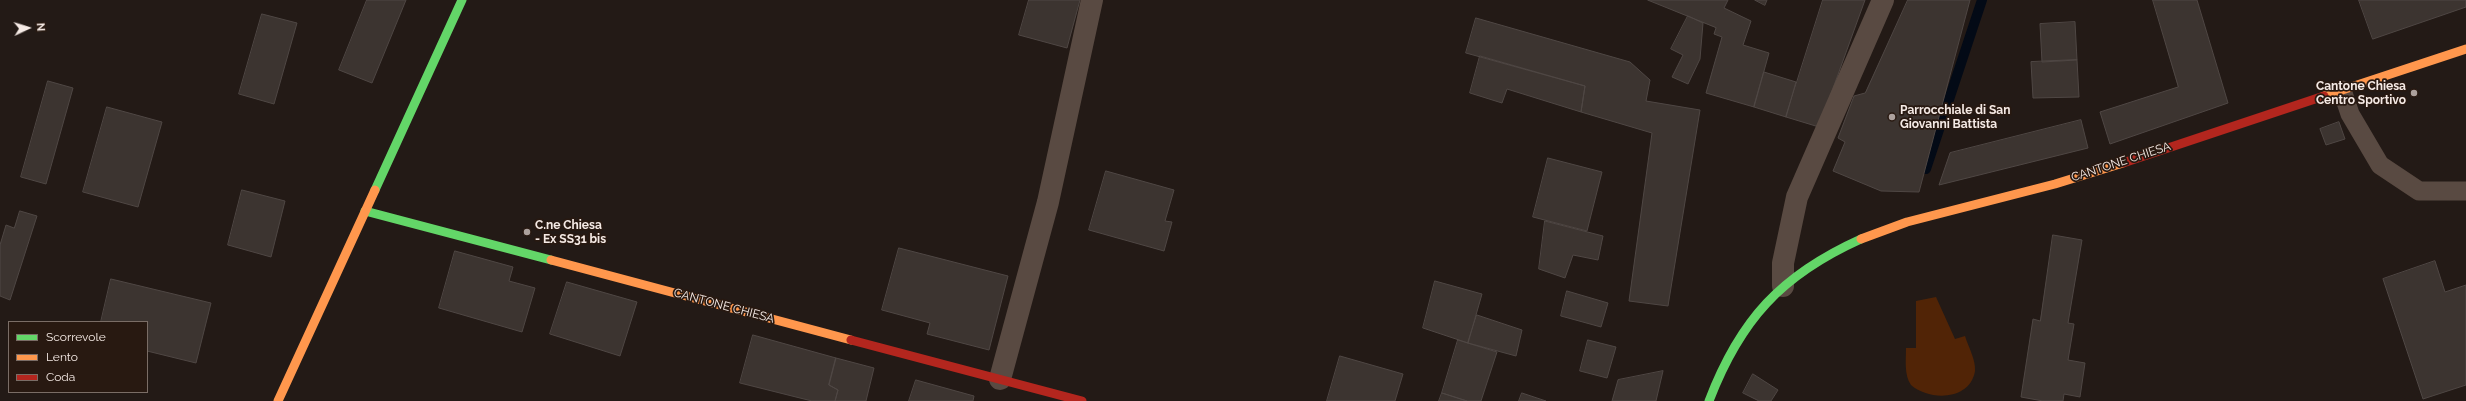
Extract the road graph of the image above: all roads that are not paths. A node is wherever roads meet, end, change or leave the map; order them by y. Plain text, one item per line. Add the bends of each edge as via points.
1 (462, 0) edge
2 (1092, 0) edge
3 (1883, 0) edge
4 (2466, 49) edge
5 (2342, 90) junction
6 (2466, 191) edge
7 (366, 211) junction
8 (1783, 286) junction
9 (1000, 379) junction
10 (278, 401) edge
11 (1082, 401) edge
12 (1709, 401) edge

1 - 7 street
2 - 9 street via 1048,202
3 - 8 street via 1797,197 1783,263
4 - 5 street, CANTONE CHIESA
5 - 6 lane via 2350,114 2380,166 2419,191
5 - 8 street, CANTONE CHIESA via 2090,173 1905,221 1823,259 1803,270
7 - 9 street, CANTONE CHIESA
7 - 10 street
8 - 12 street, CANTONE CHIESA via 1735,344
9 - 11 street, CANTONE CHIESA

